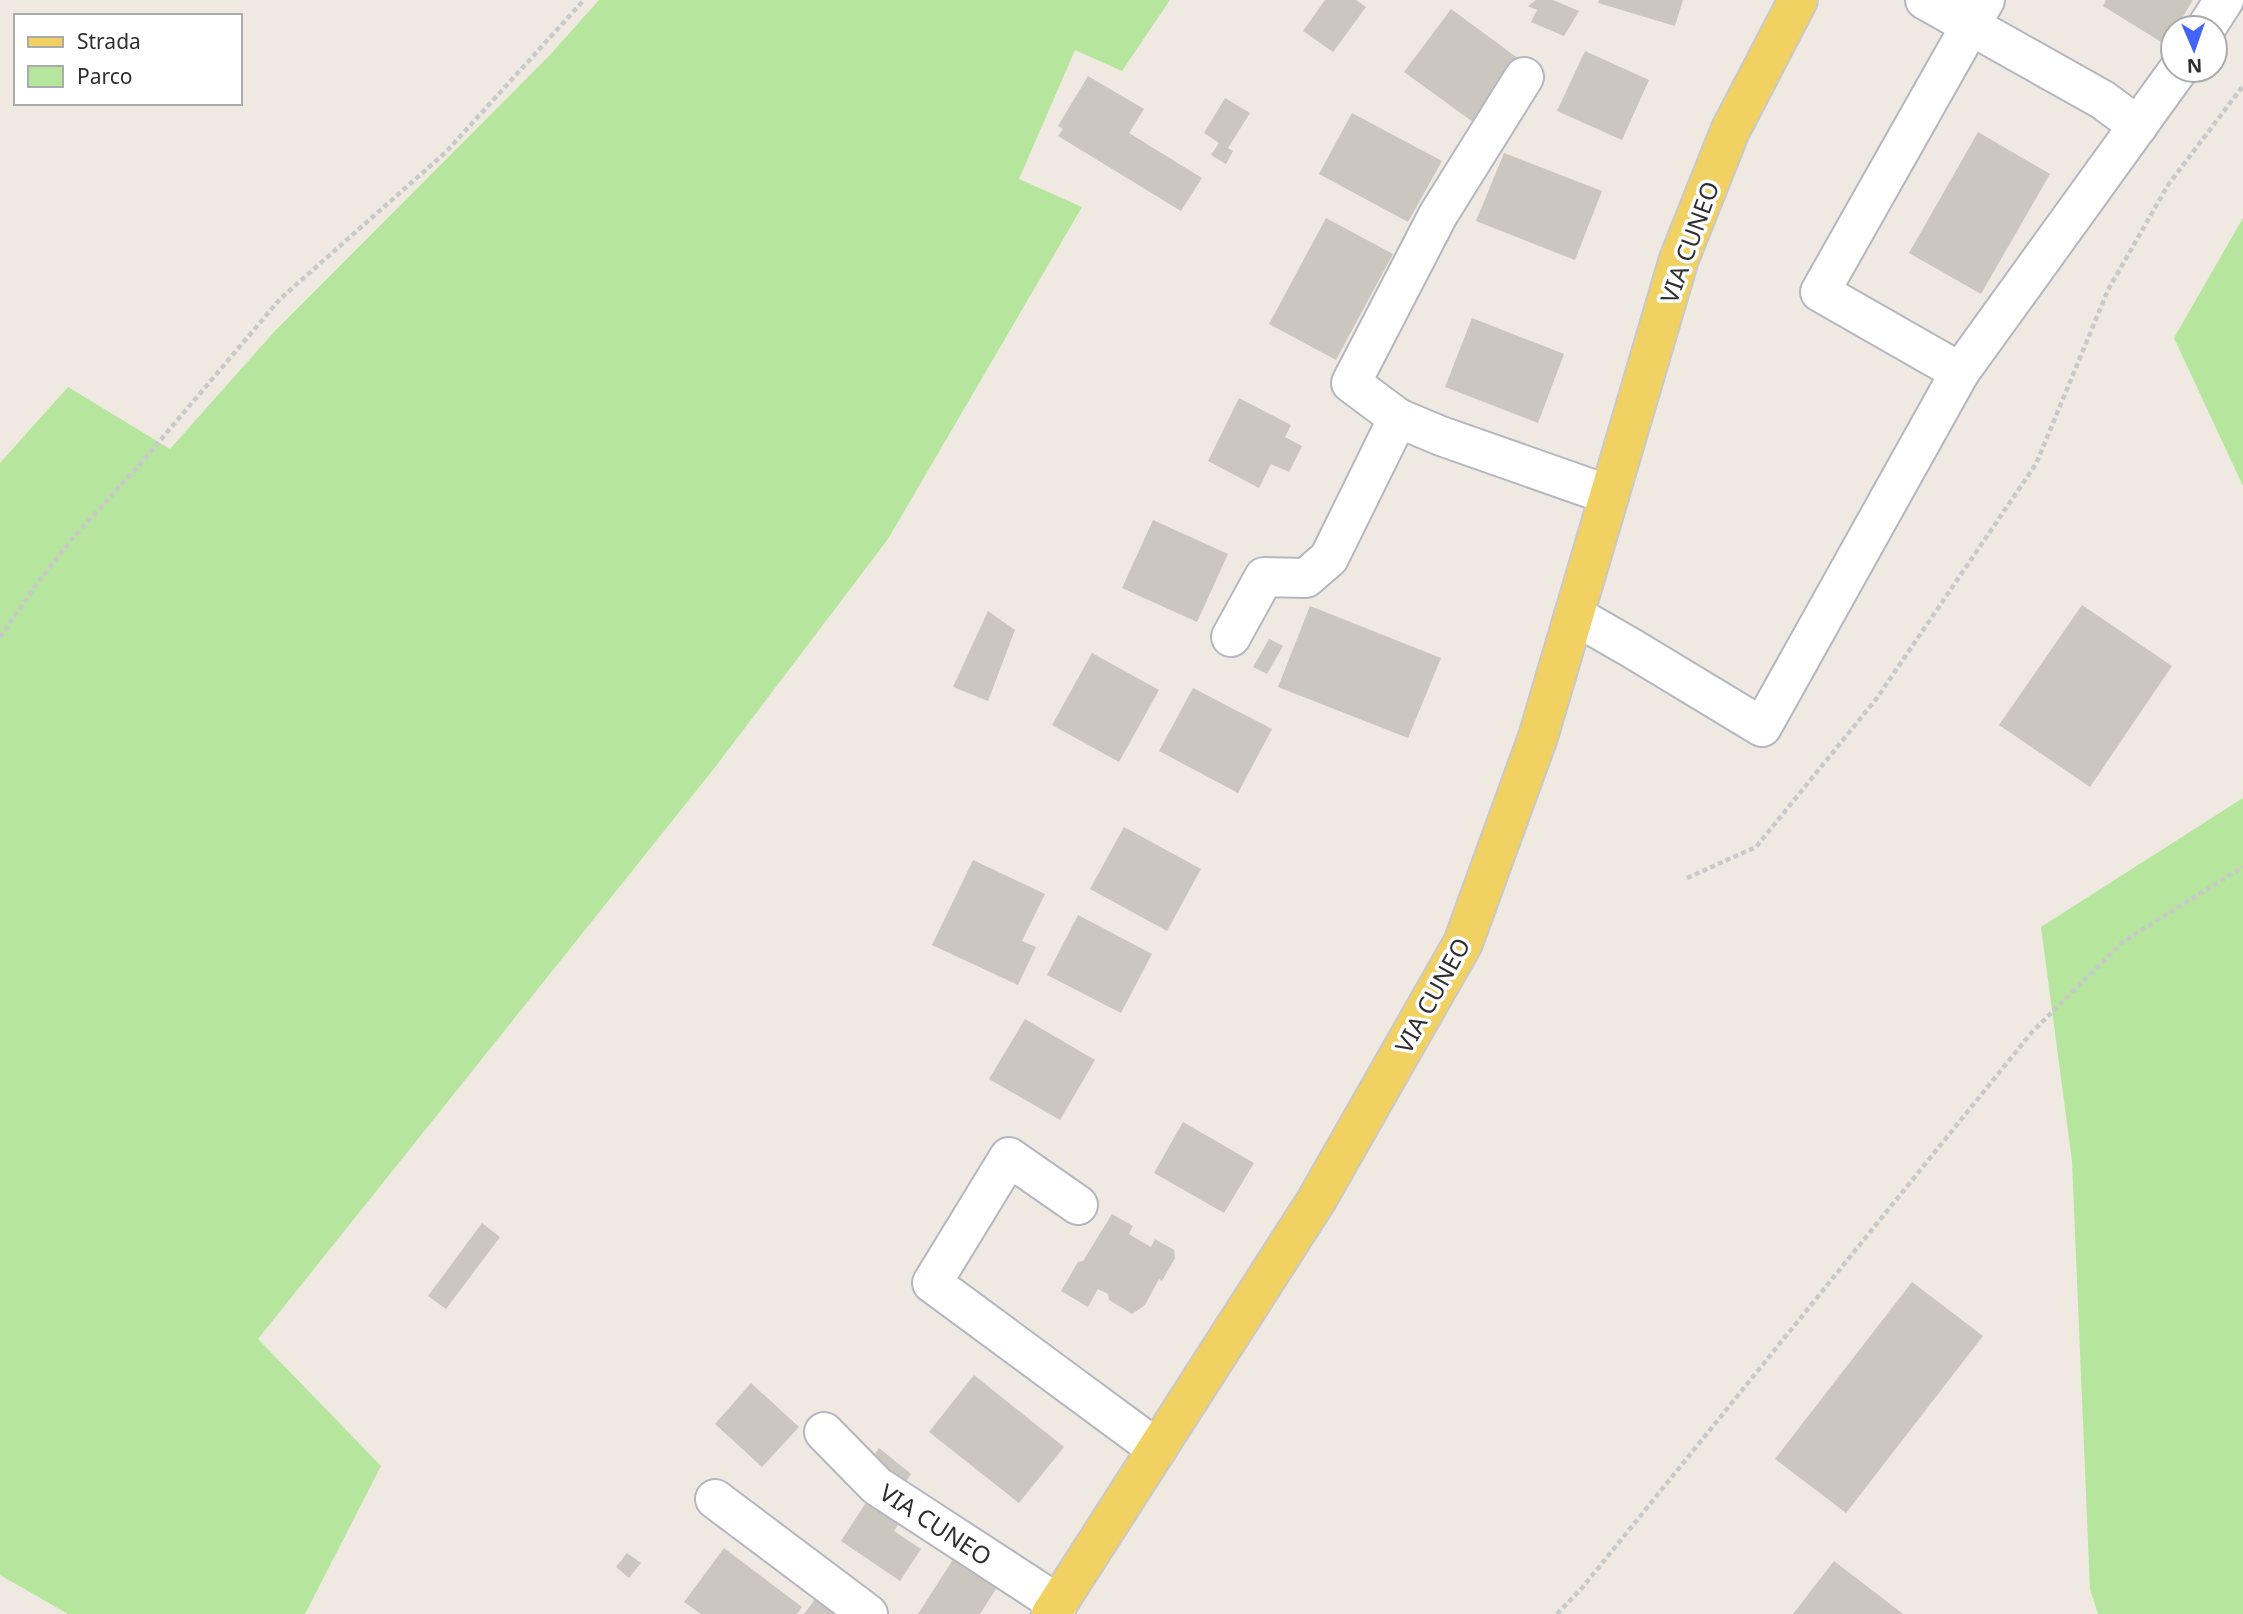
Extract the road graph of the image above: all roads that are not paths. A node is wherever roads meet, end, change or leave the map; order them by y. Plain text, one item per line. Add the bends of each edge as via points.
1 (1778, 0) edge
2 (1798, 0) edge
3 (1925, 0) edge
4 (1978, 13) edge
5 (1779, 39) junction
6 (1524, 77) dead end
7 (2168, 84) edge
8 (2138, 126) junction
9 (1960, 372) junction
10 (1398, 418) junction
11 (1609, 495) junction
12 (1574, 615) junction
13 (1231, 638) dead end
14 (1078, 1205) dead end
15 (824, 1432) dead end
16 (1157, 1449) junction
17 (715, 1500) dead end
18 (1054, 1609) edge
19 (869, 1614) edge

1 - 5 street
2 - 5 main road, VIA CUNEO
3 - 4 street
4 - 8 street
4 - 9 street via 1820,292
5 - 11 main road, VIA CUNEO via 1730,131 1679,259
6 - 10 street via 1438,215 1351,383
7 - 8 street
8 - 9 street
9 - 12 street via 1762,727
10 - 11 street
10 - 13 street via 1329,558 1306,578 1264,577
11 - 12 main road, VIA CUNEO
12 - 16 main road, VIA CUNEO via 1538,737 1464,943 1316,1201
14 - 16 street via 1009,1157 932,1283
15 - 18 street, VIA CUNEO via 877,1486
16 - 18 main road, VIA CUNEO
17 - 19 street

